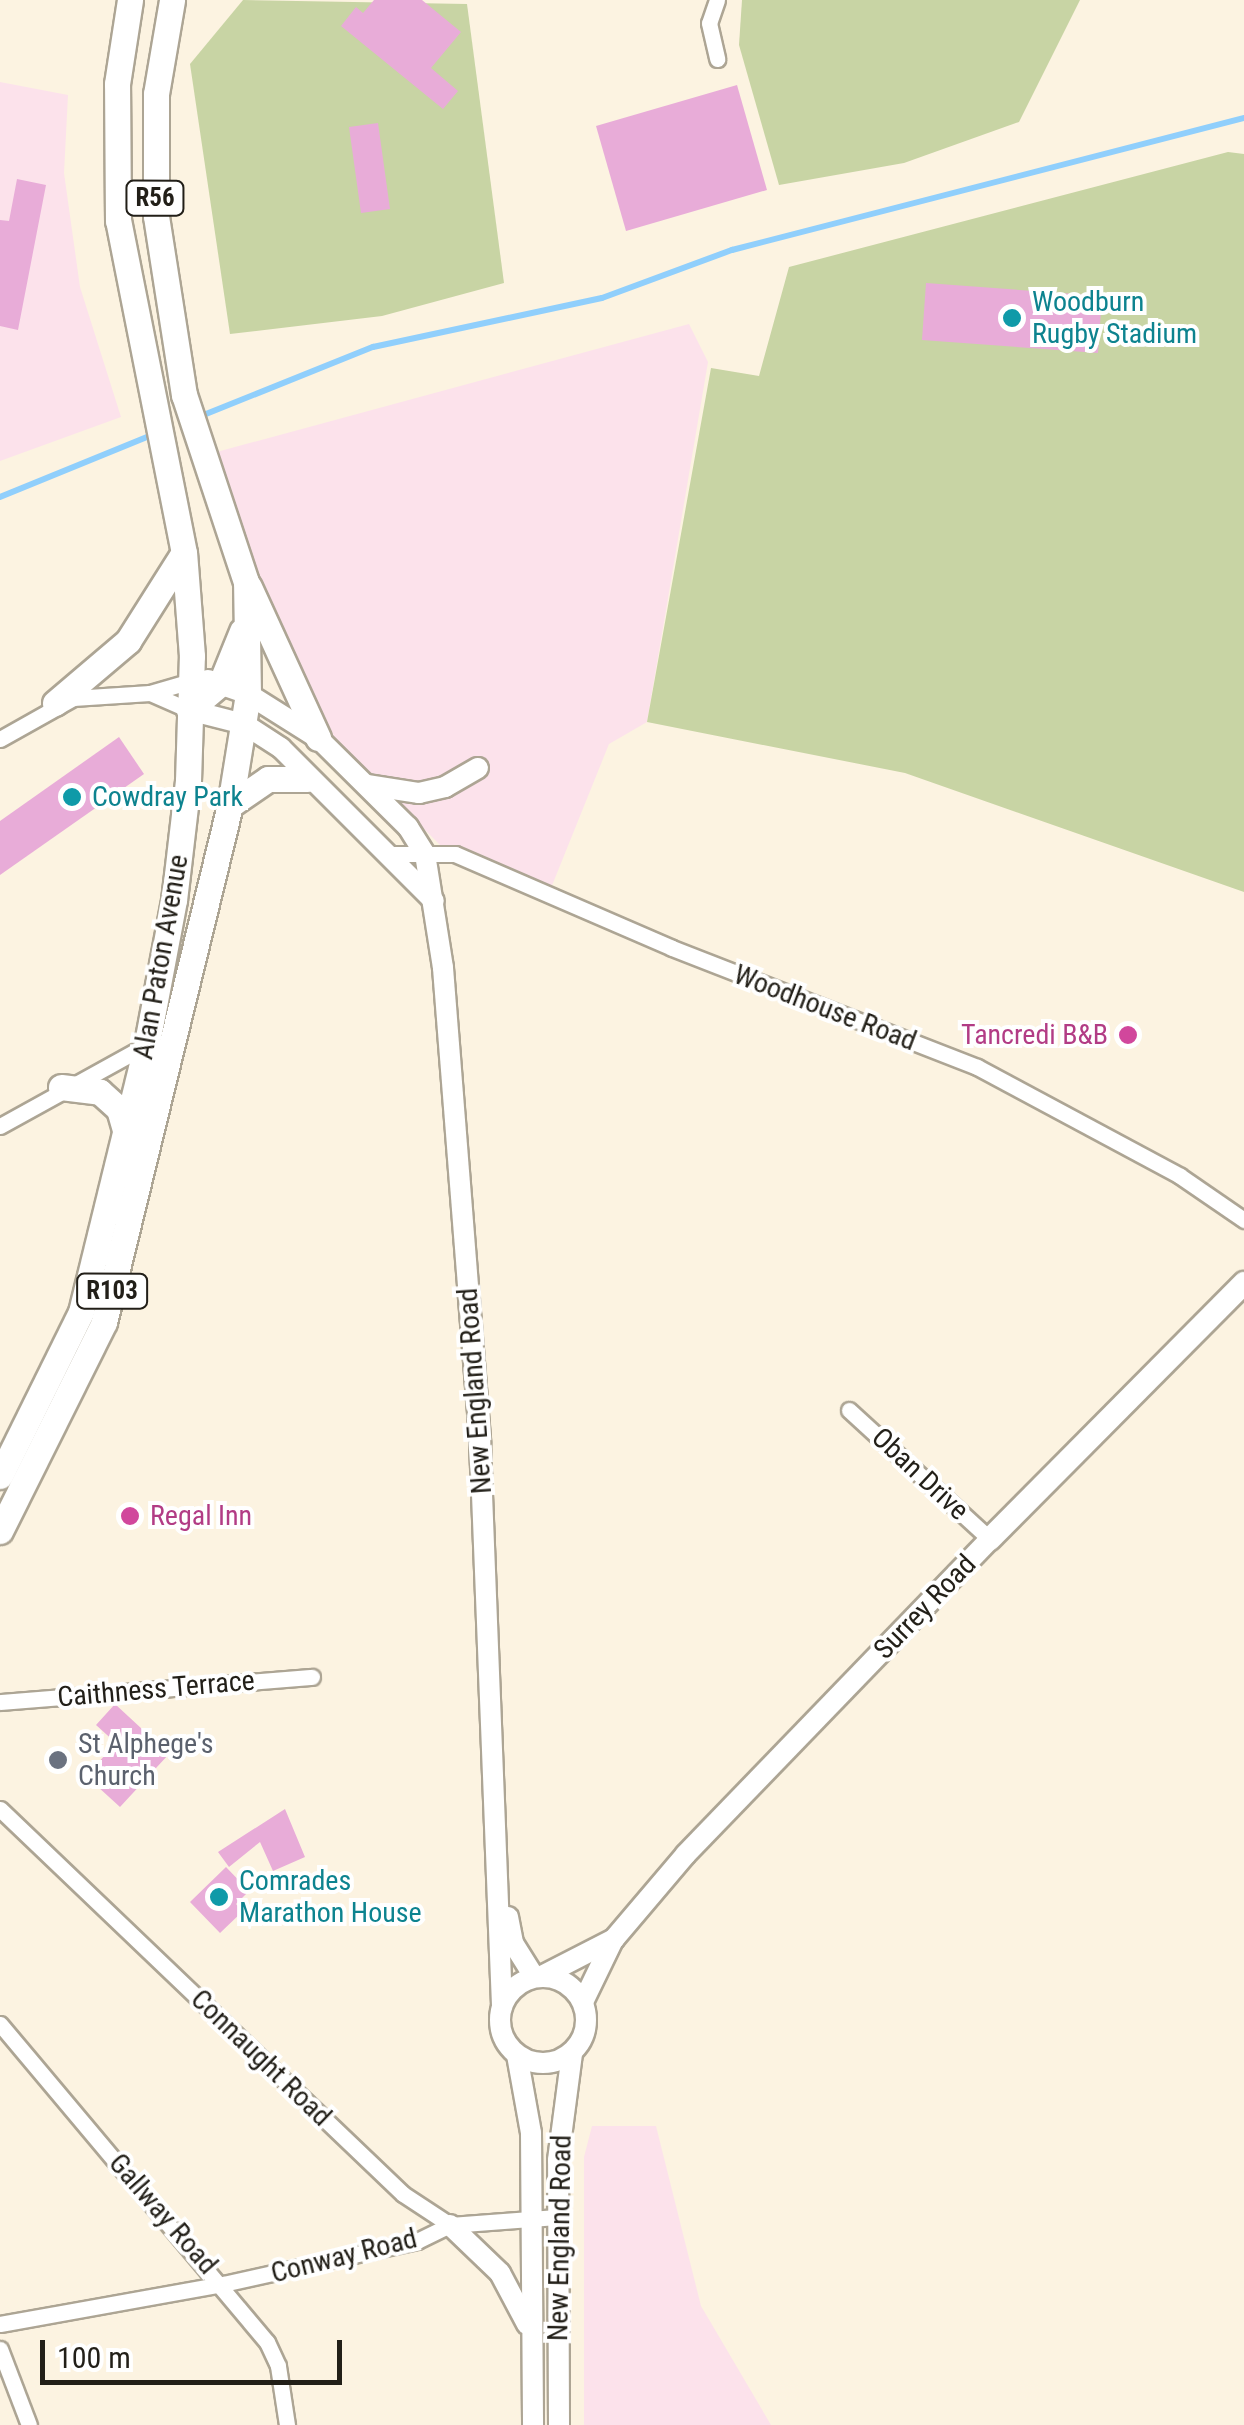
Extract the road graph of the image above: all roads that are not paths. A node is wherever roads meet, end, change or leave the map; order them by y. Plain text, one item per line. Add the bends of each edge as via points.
1 (130, 0) edge
2 (172, 0) edge
3 (185, 0) edge
4 (717, 0) edge
5 (163, 50) junction
6 (717, 59) dead end
7 (184, 553) junction
8 (246, 582) junction
9 (246, 617) junction
10 (191, 682) junction
11 (221, 683) junction
12 (150, 694) junction
13 (248, 694) junction
14 (55, 703) junction
15 (189, 710) junction
16 (244, 724) junction
17 (318, 738) junction
18 (0, 739) edge
19 (478, 768) dead end
20 (307, 778) junction
21 (365, 784) junction
22 (230, 805) junction
23 (386, 854) junction
24 (425, 854) junction
25 (434, 901) junction
26 (174, 1034) junction
27 (147, 1044) junction
28 (60, 1087) junction
29 (0, 1126) edge
30 (126, 1139) junction
31 (1244, 1220) edge
32 (1244, 1283) edge
33 (850, 1410) dead end
34 (0, 1476) edge
35 (0, 1530) edge
36 (990, 1539) junction
37 (312, 1677) dead end
38 (0, 1702) edge
39 (0, 1809) edge
40 (498, 1881) junction
41 (614, 1938) junction
42 (539, 1975) junction
43 (583, 2002) junction
44 (502, 2006) junction
45 (0, 2024) edge
46 (572, 2053) junction
47 (518, 2055) junction
48 (527, 2216) junction
49 (556, 2217) junction
50 (450, 2225) junction
51 (223, 2284) junction
52 (0, 2324) edge
53 (531, 2330) junction
54 (0, 2349) edge
55 (29, 2425) edge
56 (288, 2425) edge
57 (533, 2425) edge
58 (559, 2425) edge

1 - 7 main road, Alan Paton Avenue / R56 via 118,84 118,221
2 - 5 main road, R56
3 - 5 main road
4 - 6 street via 708,23
5 - 8 main road, Alan Paton Avenue / R56 via 156,216 184,395
7 - 10 main road, Alan Paton Avenue / R56
7 - 14 main road via 128,641
8 - 9 main road, Alan Paton Avenue / R56
8 - 17 main road
9 - 11 main road
9 - 13 main road, Alan Paton Avenue / R56
10 - 11 street
10 - 12 street
10 - 15 main road, Alan Paton Avenue / R103
11 - 13 street, New England Road
11 - 15 main road
12 - 14 street
12 - 15 street
13 - 16 main road, Alan Paton Avenue / R103
13 - 17 street, New England Road
14 - 18 street
15 - 16 street
15 - 27 main road, Alan Paton Avenue / R103 via 177,881
16 - 20 street via 281,748
16 - 22 main road, Alan Paton Avenue / R103
17 - 21 street, New England Road
19 - 21 street via 419,793
20 - 22 main road via 268,779
20 - 23 street
21 - 24 street, New England Road
22 - 26 main road, Alan Paton Avenue / R103
23 - 24 street, Woodhouse Road
23 - 25 street
24 - 25 street, New England Road
24 - 31 street, Woodhouse Road via 455,854 672,948 977,1067 1180,1176
25 - 40 street, New England Road via 480,1443
26 - 27 street
26 - 35 main road, Alan Paton Avenue / R103 via 104,1322
27 - 28 street
27 - 30 main road, Alan Paton Avenue / R103
28 - 29 street
28 - 30 main road via 88,1086 111,1100 126,1120
30 - 34 main road, Alan Paton Avenue / R103 via 81,1312
32 - 36 main road, Surrey Road
33 - 36 street, Oban Drive
36 - 41 street, Surrey Road via 686,1854
37 - 38 street, Caithness Terrace
39 - 50 street, Connaught Road via 403,2194
40 - 42 street, New England Road via 514,1943
40 - 44 street, New England Road
41 - 42 street, Surrey Road
41 - 43 street, Surrey Road
42 - 43 street via 568,1984
42 - 44 street via 515,1987
43 - 46 street via 584,2034
44 - 47 street via 504,2038
45 - 51 street, Gallway Road
46 - 47 street via 540,2063
46 - 49 street, New England Road
47 - 48 street, New England Road via 531,2133
48 - 49 street
48 - 50 street
48 - 53 street, New England Road
49 - 58 street, New England Road
50 - 51 street, Conway Road via 418,2241
50 - 53 street via 500,2273
51 - 52 street, Conway Road
51 - 56 street, Gallway Road via 273,2352
53 - 57 street, New England Road
54 - 55 street

